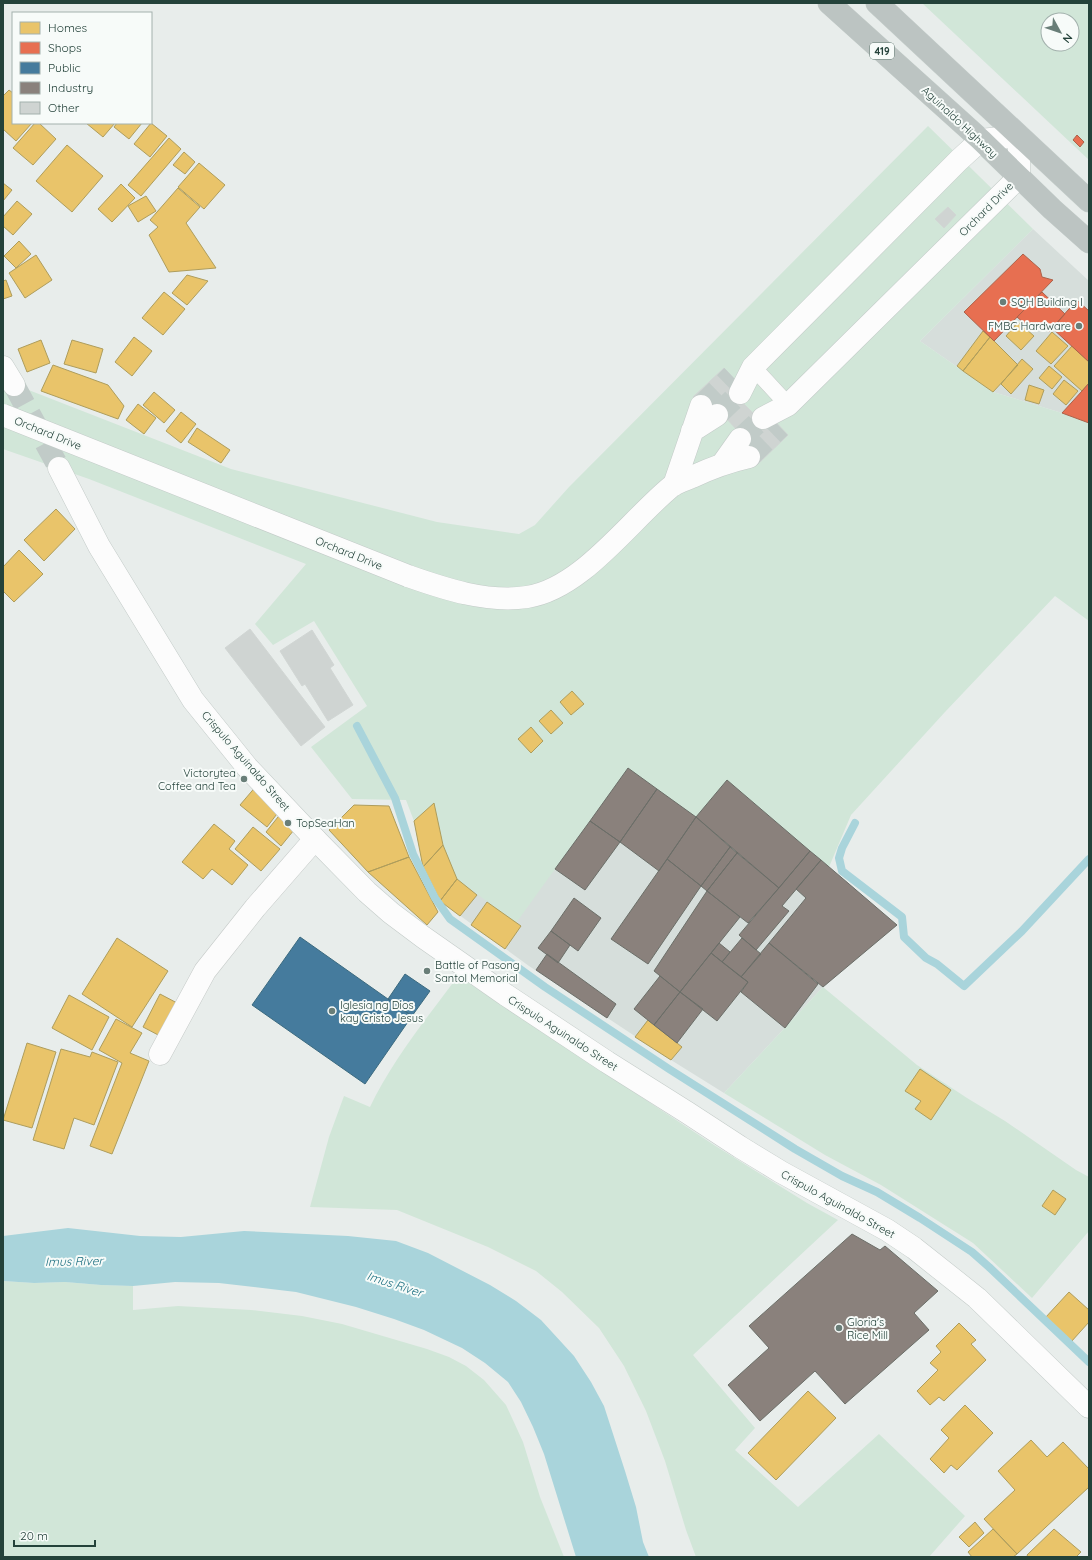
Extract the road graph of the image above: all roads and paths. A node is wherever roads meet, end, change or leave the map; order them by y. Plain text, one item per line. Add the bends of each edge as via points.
1 (829, 3) edge
2 (877, 3) edge
3 (1019, 136) junction
4 (981, 140) junction
5 (1019, 177) junction
6 (1089, 201) edge
7 (1089, 242) edge
8 (3, 367) edge
9 (753, 367) junction
10 (14, 385) tunnel mouth
11 (736, 385) tunnel mouth
12 (788, 405) junction
13 (709, 410) tunnel mouth
14 (3, 415) edge
15 (771, 422) tunnel mouth
16 (744, 448) tunnel mouth
17 (60, 468) tunnel mouth
18 (674, 485) junction
19 (315, 839) junction
20 (160, 1054) dead end
21 (1089, 1407) edge

1 - 4 highway, Aguinaldo Highway / 419
2 - 3 highway
3 - 4 street
3 - 5 street, Orchard Drive
3 - 6 highway
4 - 5 highway, Aguinaldo Highway / 419
4 - 9 street
5 - 7 highway, Aguinaldo Highway / 419
5 - 12 street, Orchard Drive
8 - 10 street
9 - 11 street
9 - 12 lane
12 - 15 street, Orchard Drive
13 - 18 street, Orchard Drive via 692,431
14 - 18 street, Orchard Drive, bridge via 408,576 490,597 527,597 564,583 584,569
16 - 18 street, Orchard Drive via 723,463
17 - 19 street, Crispulo Aguinaldo Street via 99,546 193,700 247,767
19 - 20 street via 204,971
19 - 21 street, Crispulo Aguinaldo Street via 391,913 506,995 740,1147 887,1230 914,1248 977,1298

